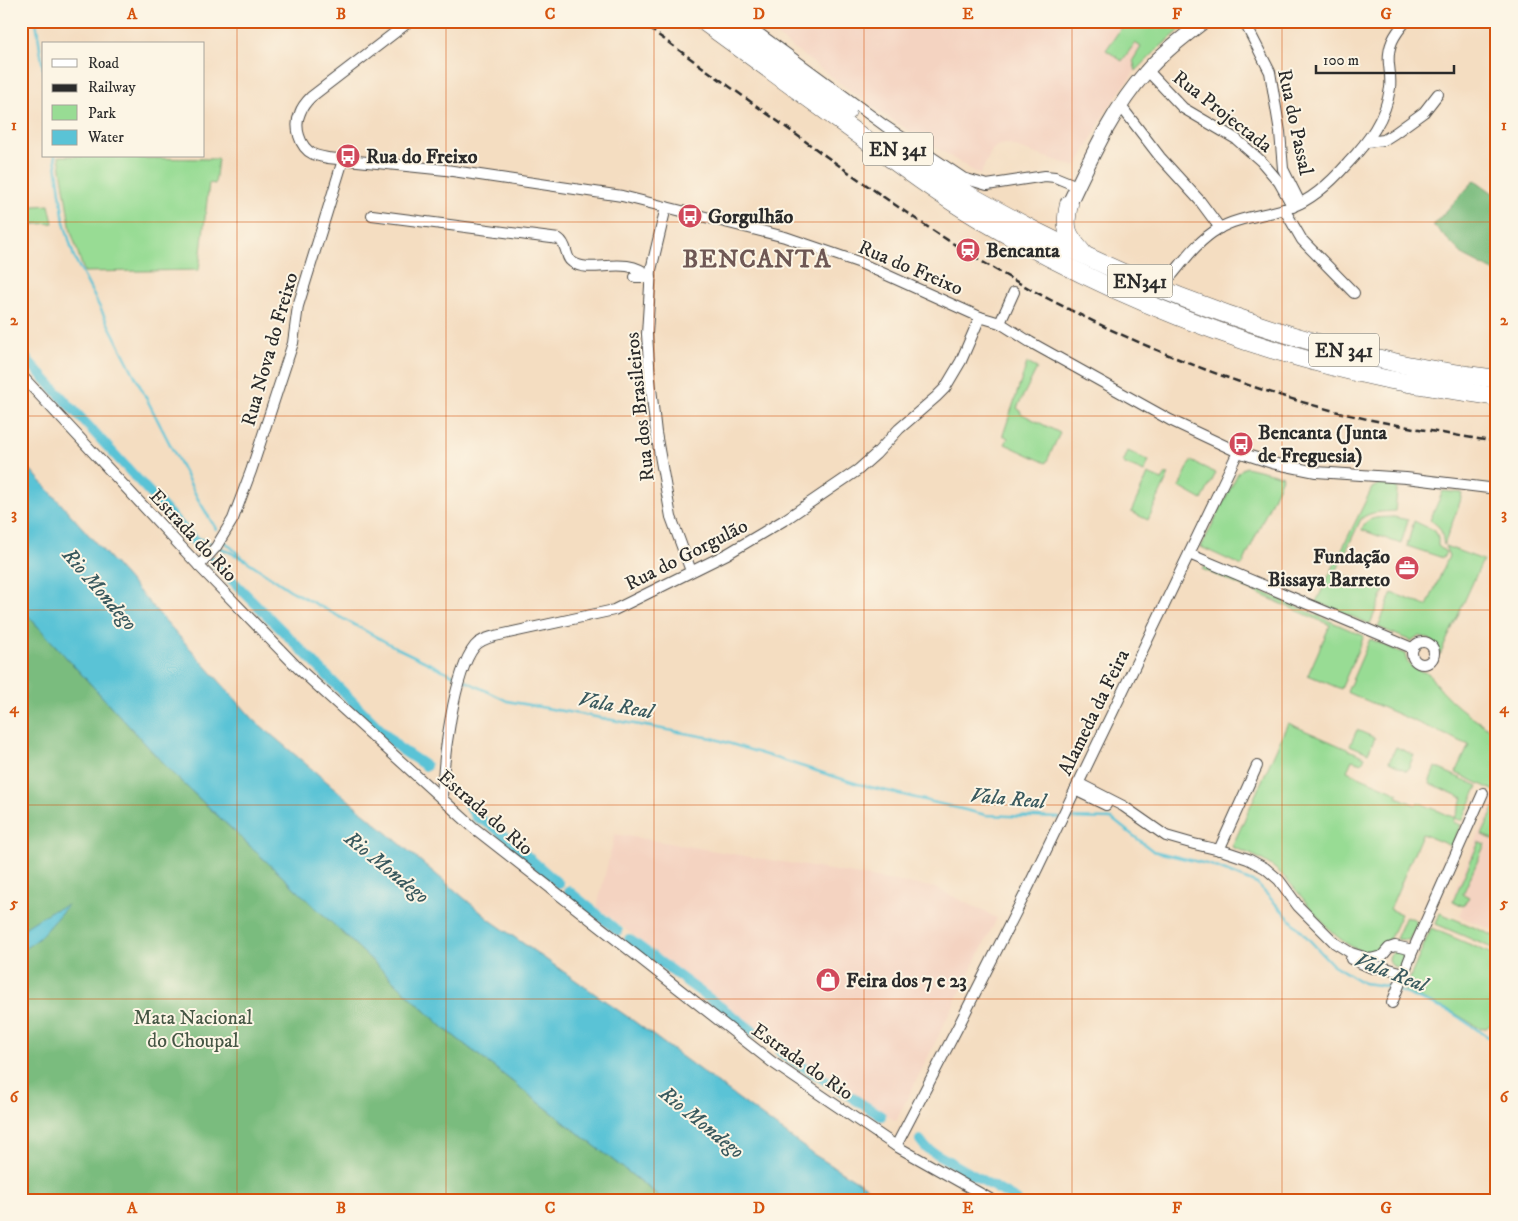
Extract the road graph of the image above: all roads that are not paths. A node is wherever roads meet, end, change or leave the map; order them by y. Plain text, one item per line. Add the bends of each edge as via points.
1 (410, 21) edge
2 (703, 21) edge
3 (724, 21) edge
4 (742, 21) edge
5 (1204, 21) edge
6 (1244, 21) edge
7 (1406, 21) edge
8 (1147, 70) junction
9 (1438, 94) dead end
10 (1120, 105) junction
11 (1367, 142) junction
12 (343, 160) junction
13 (1078, 186) junction
14 (1068, 204) junction
15 (1292, 206) junction
16 (666, 207) junction
17 (372, 214) dead end
18 (1021, 223) junction
19 (1220, 228) junction
20 (1085, 256) junction
21 (1172, 275) dead end
22 (635, 277) dead end
23 (650, 277) junction
24 (1014, 292) dead end
25 (1354, 293) dead end
26 (1195, 304) joint
27 (980, 317) junction
28 (1000, 323) junction
29 (21, 375) edge
30 (1497, 379) edge
31 (1497, 397) edge
32 (1238, 452) junction
33 (1497, 488) edge
34 (1189, 554) junction
35 (199, 566) junction
36 (691, 571) junction
37 (1412, 648) dead end
38 (1257, 766) dead end
39 (1077, 787) junction
40 (1483, 793) dead end
41 (442, 798) junction
42 (1219, 850) junction
43 (1414, 950) junction
44 (1382, 956) junction
45 (1388, 969) junction
46 (1404, 973) junction
47 (1392, 1003) dead end
48 (896, 1146) junction
49 (992, 1200) edge

1 - 12 street, Rua do Freixo via 311,97 300,112 297,124 305,149 313,155
2 - 31 highway, EN 341 via 914,176 978,218 1082,275 1174,315 1320,363 1386,379
3 - 18 highway, EN 341 via 921,166
4 - 13 street via 885,126 963,178 987,186 1044,176
5 - 8 street
6 - 15 street, Rua do Passal via 1270,72 1283,169
7 - 11 street via 1389,48 1387,103
8 - 10 street
8 - 15 street, Rua Projectada via 1184,108 1236,139 1261,161 1280,182
9 - 11 street via 1424,112 1395,133 1384,140
10 - 13 street
10 - 19 street
11 - 15 street via 1333,179
12 - 16 street, Rua do Freixo via 446,170 622,196
12 - 35 street, Rua Nova do Freixo via 298,306 293,343 251,471 233,519 216,547
13 - 14 street
14 - 18 highway via 1050,226 1044,228
14 - 20 highway via 1066,231
15 - 19 street
15 - 25 street via 1302,240
16 - 23 street, Rua dos Brasileiros
16 - 27 street, Rua do Freixo via 785,237 858,262
17 - 23 street via 559,239 572,262 589,267 620,265 635,268
18 - 20 highway, EN 341
19 - 21 street via 1203,238
20 - 26 highway, EN341
22 - 23 street
23 - 36 street, Rua dos Brasileiros via 647,334 656,433 671,517
24 - 28 street
26 - 30 highway, EN 341 via 1263,327 1391,362
27 - 28 street, Rua do Freixo
27 - 36 street, Rua do Gorgulão via 945,388 858,470 786,519
28 - 32 street, Rua do Freixo via 1170,420
29 - 35 street, Estrada do Rio
32 - 33 street, Rua do Freixo via 1316,472
32 - 34 street, Alameda da Feira
34 - 37 street
34 - 39 street, Alameda da Feira
35 - 41 street, Estrada do Rio via 298,668
36 - 41 street, Rua do Gorgulão via 614,610 480,641 471,652 458,684 448,734
38 - 42 street
39 - 42 street via 1123,806 1166,836
39 - 45 street via 1162,840 1254,869 1277,888 1336,951 1372,968
39 - 48 street, Alameda da Feira
40 - 43 street
41 - 48 street, Estrada do Rio via 474,828 772,1062
42 - 44 street via 1265,868 1335,943 1350,953 1370,959
43 - 44 street via 1395,946
43 - 46 street
44 - 45 street
45 - 46 street
46 - 47 street
48 - 49 street, Estrada do Rio

